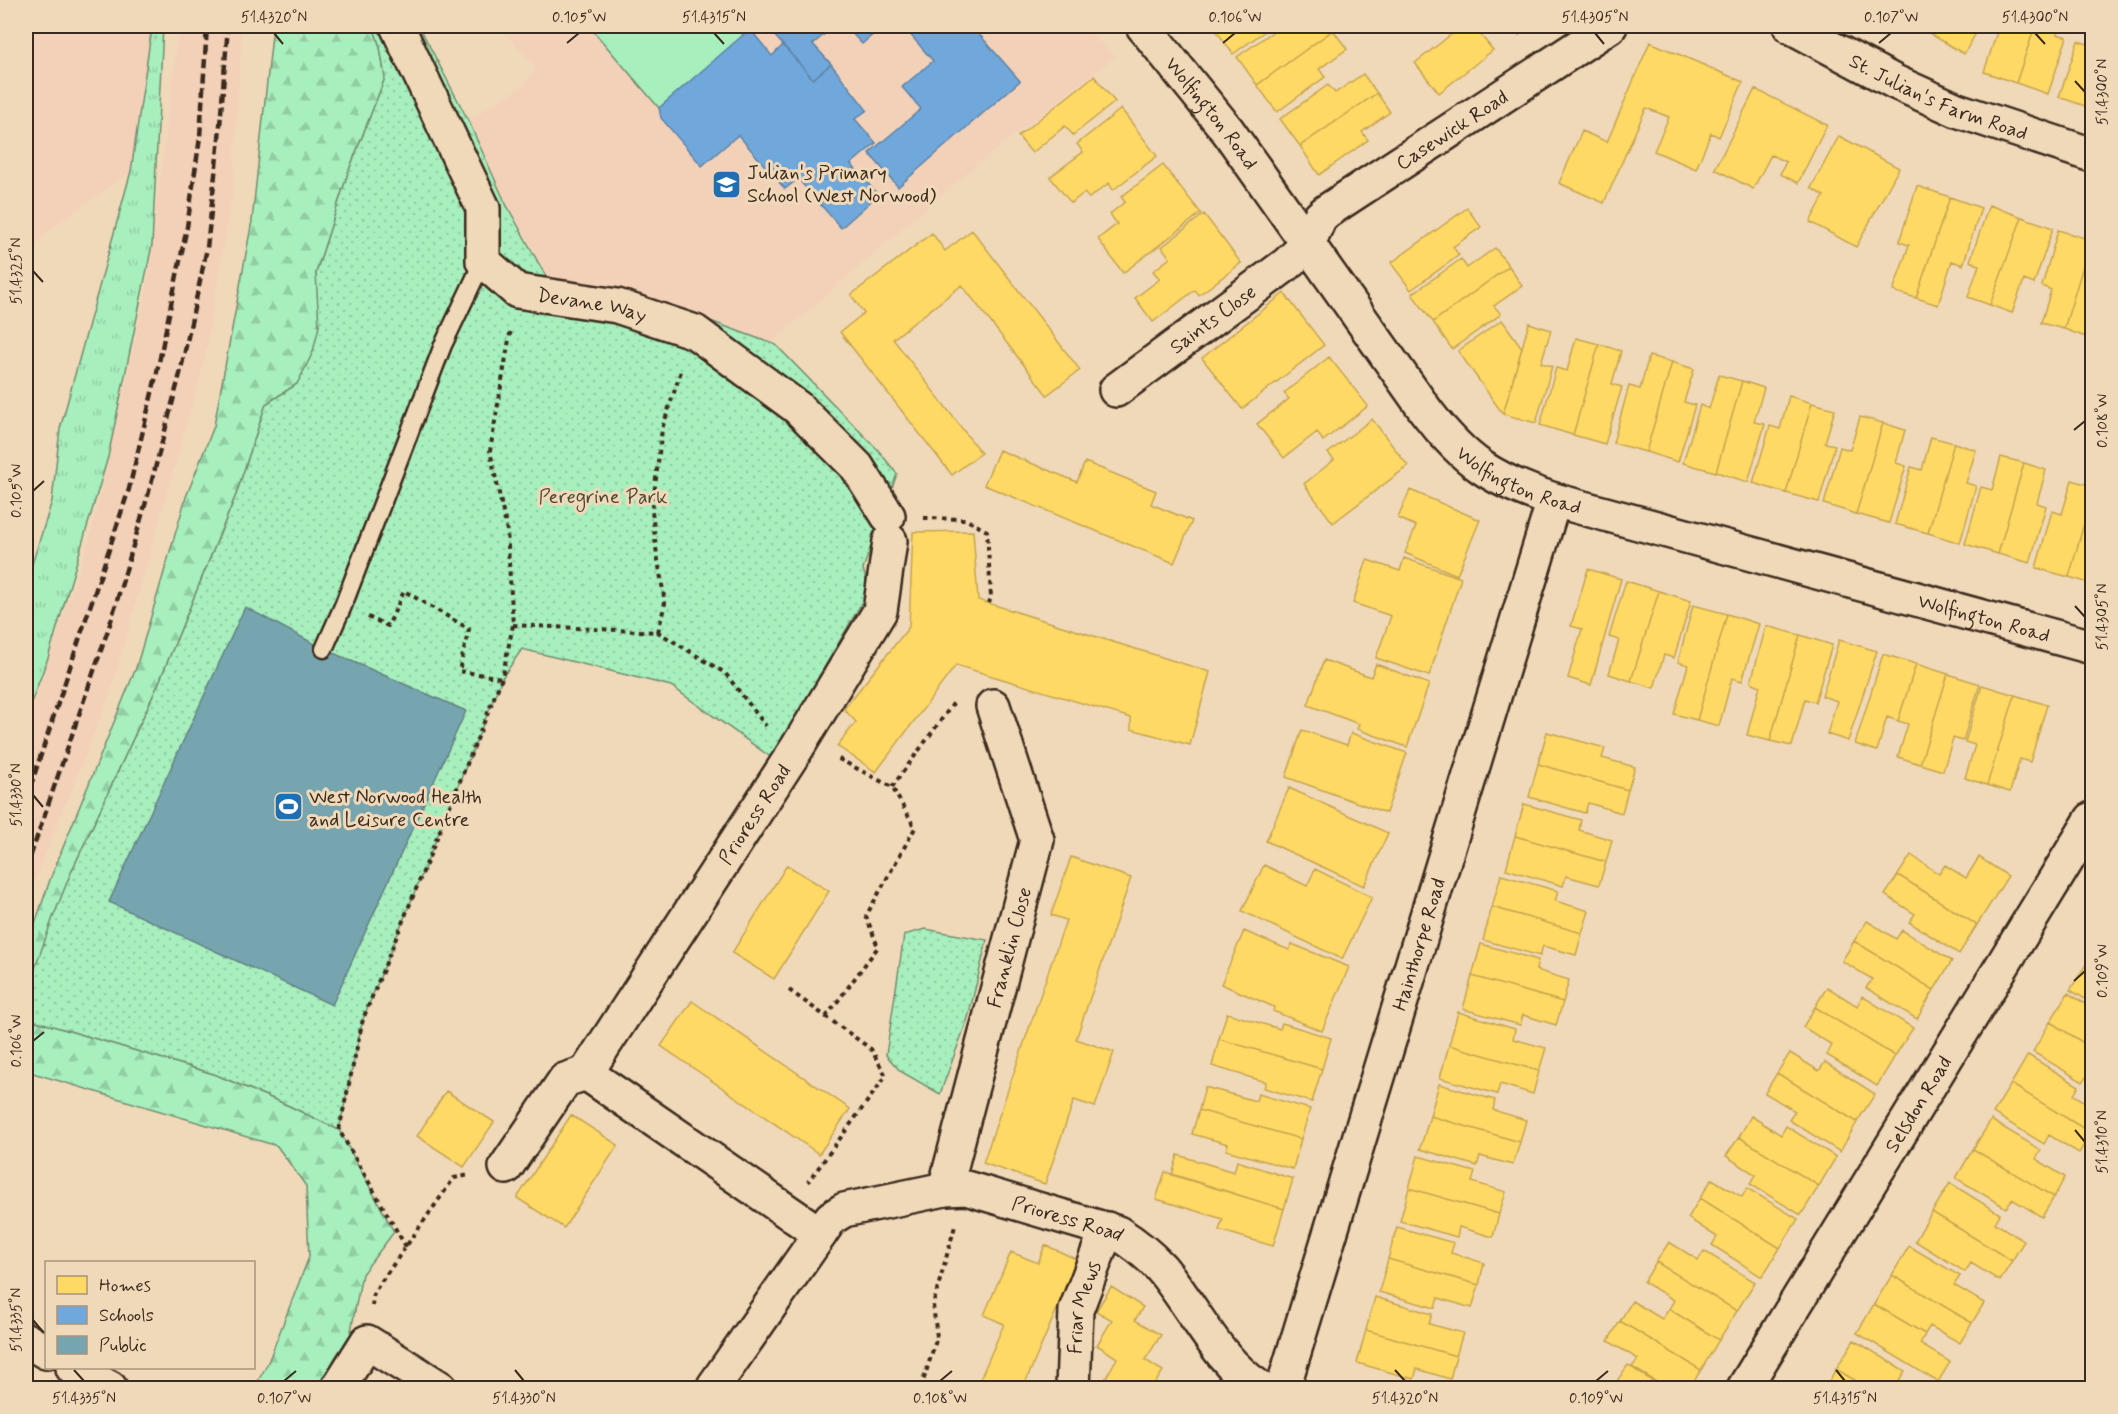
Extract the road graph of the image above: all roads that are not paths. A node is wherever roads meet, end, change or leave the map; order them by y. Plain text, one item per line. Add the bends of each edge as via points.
1 (397, 26) edge
2 (1143, 26) edge
3 (1610, 26) edge
4 (1790, 26) edge
5 (2092, 155) edge
6 (1308, 244) junction
7 (483, 261) junction
8 (1116, 390) dead end
9 (1554, 500) junction
10 (889, 529) joint
11 (2092, 647) edge
12 (324, 649) dead end
13 (993, 706) dead end
14 (2092, 819) edge
15 (586, 1073) junction
16 (506, 1167) road end
17 (955, 1188) junction
18 (1107, 1228) junction
19 (820, 1234) junction
20 (26, 1340) edge
21 (45, 1351) edge
22 (75, 1369) edge
23 (714, 1386) dead end
24 (110, 1389) edge
25 (338, 1389) edge
26 (440, 1389) edge
27 (1073, 1389) edge
28 (1260, 1389) edge
29 (1283, 1389) edge
30 (1744, 1389) edge

1 - 7 street via 483,208
2 - 6 street, Wolfington Road via 1228,131
3 - 6 street, Casewick Road via 1327,211 1320,217
4 - 5 street, St. Julian's Farm Road via 1957,111
6 - 8 street, Saints Close via 1287,264
6 - 9 street, Wolfington Road via 1426,411 1460,452 1499,478
7 - 10 street, Devane Way via 517,291 617,306 695,332 798,408 857,467
7 - 12 lane via 443,345
9 - 11 street, Wolfington Road
9 - 29 street, Hainthorpe Road
10 - 15 street, Prioress Road via 880,611 800,744
13 - 17 street, Franklin Close via 1037,840
14 - 30 street, Selsdon Road
15 - 16 street, Prioress Road via 565,1080
15 - 19 street
17 - 18 street, Prioress Road
17 - 19 street, Prioress Road via 844,1210 831,1218
18 - 27 street, Friar Mews via 1076,1310
18 - 28 street, Prioress Road via 1154,1261 1222,1352
19 - 23 street, Prioress Road
20 - 21 street
22 - 24 street
25 - 26 street via 367,1342

